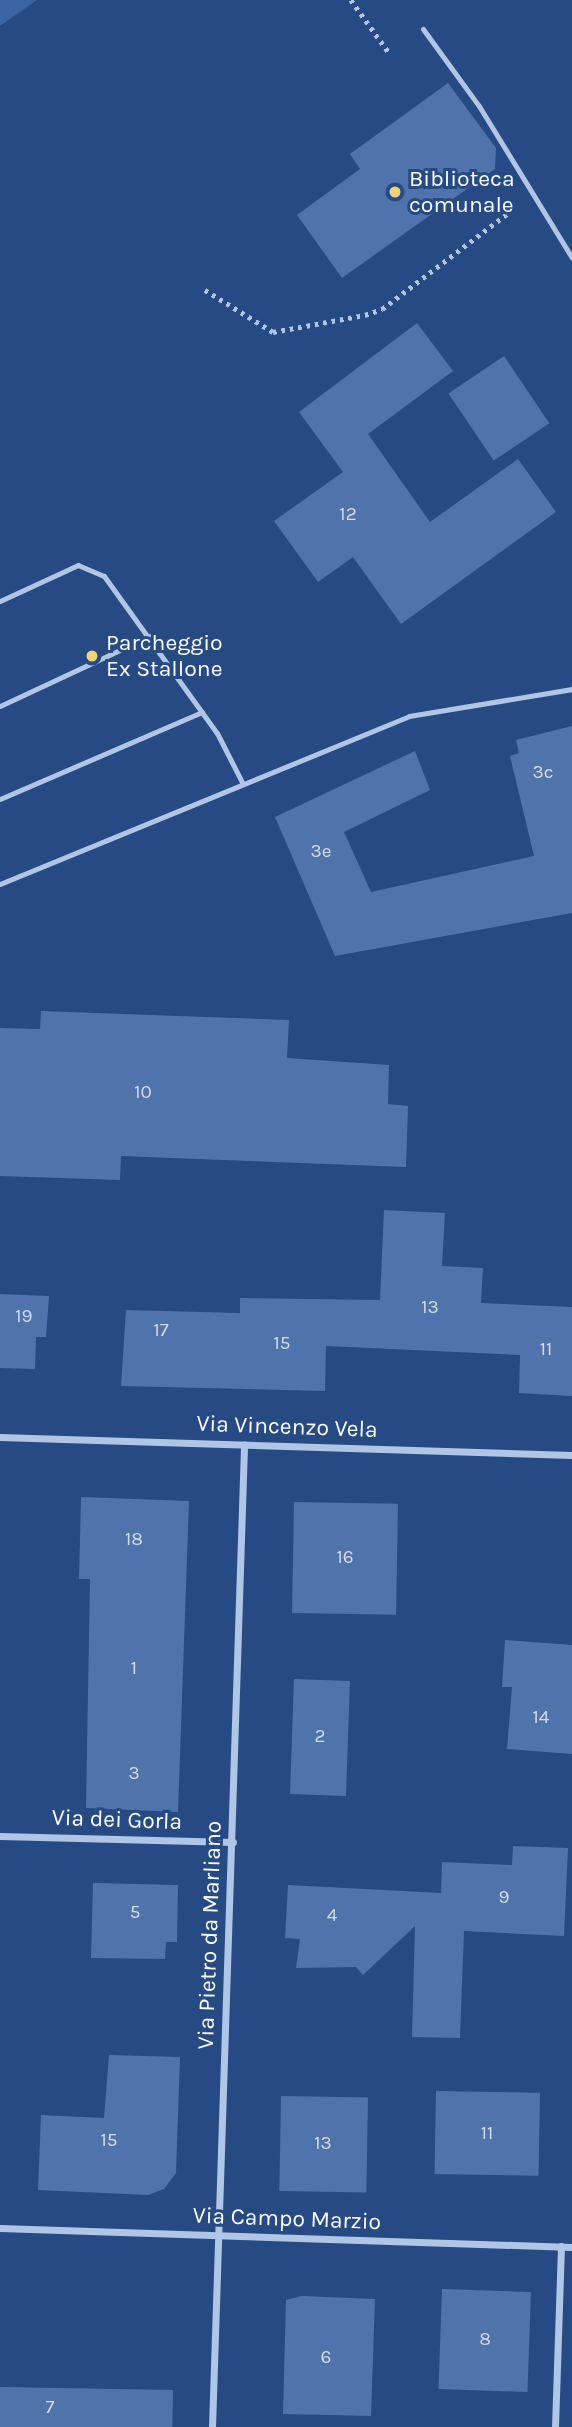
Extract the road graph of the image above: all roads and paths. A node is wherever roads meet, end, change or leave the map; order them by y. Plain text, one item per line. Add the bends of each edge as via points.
1 (351, 0) edge
2 (423, 29) dead end
3 (390, 54) dead end
4 (529, 196) junction
5 (572, 258) edge
6 (205, 290) dead end
7 (0, 601) edge
8 (150, 636) junction
9 (572, 689) edge
10 (0, 706) edge
11 (201, 712) junction
12 (243, 784) junction
13 (0, 799) edge
14 (0, 884) edge
15 (0, 1437) edge
16 (244, 1445) junction
17 (572, 1455) edge
18 (0, 1836) edge
19 (233, 1842) junction
20 (0, 2228) edge
21 (218, 2236) junction
22 (561, 2246) junction
23 (572, 2247) edge
24 (212, 2427) edge
25 (555, 2427) edge

1 - 3 path
2 - 4 lane via 479,106
4 - 5 lane
4 - 6 path via 382,309 365,315 273,332
7 - 8 lane via 65,568 90,566 121,593
8 - 10 lane
8 - 11 lane
9 - 12 lane via 409,716
11 - 12 lane
11 - 13 lane
12 - 14 lane
15 - 16 street, Via Vincenzo Vela
16 - 17 street, Via Vincenzo Vela
16 - 19 street, Via Pietro da Marliano
18 - 19 street, Via dei Gorla
19 - 21 street, Via Pietro da Marliano
20 - 21 street, Via Campo Marzio
21 - 22 street, Via Campo Marzio
21 - 24 street, Via Pietro da Marliano
22 - 23 street, Via Campo Marzio
22 - 25 street

